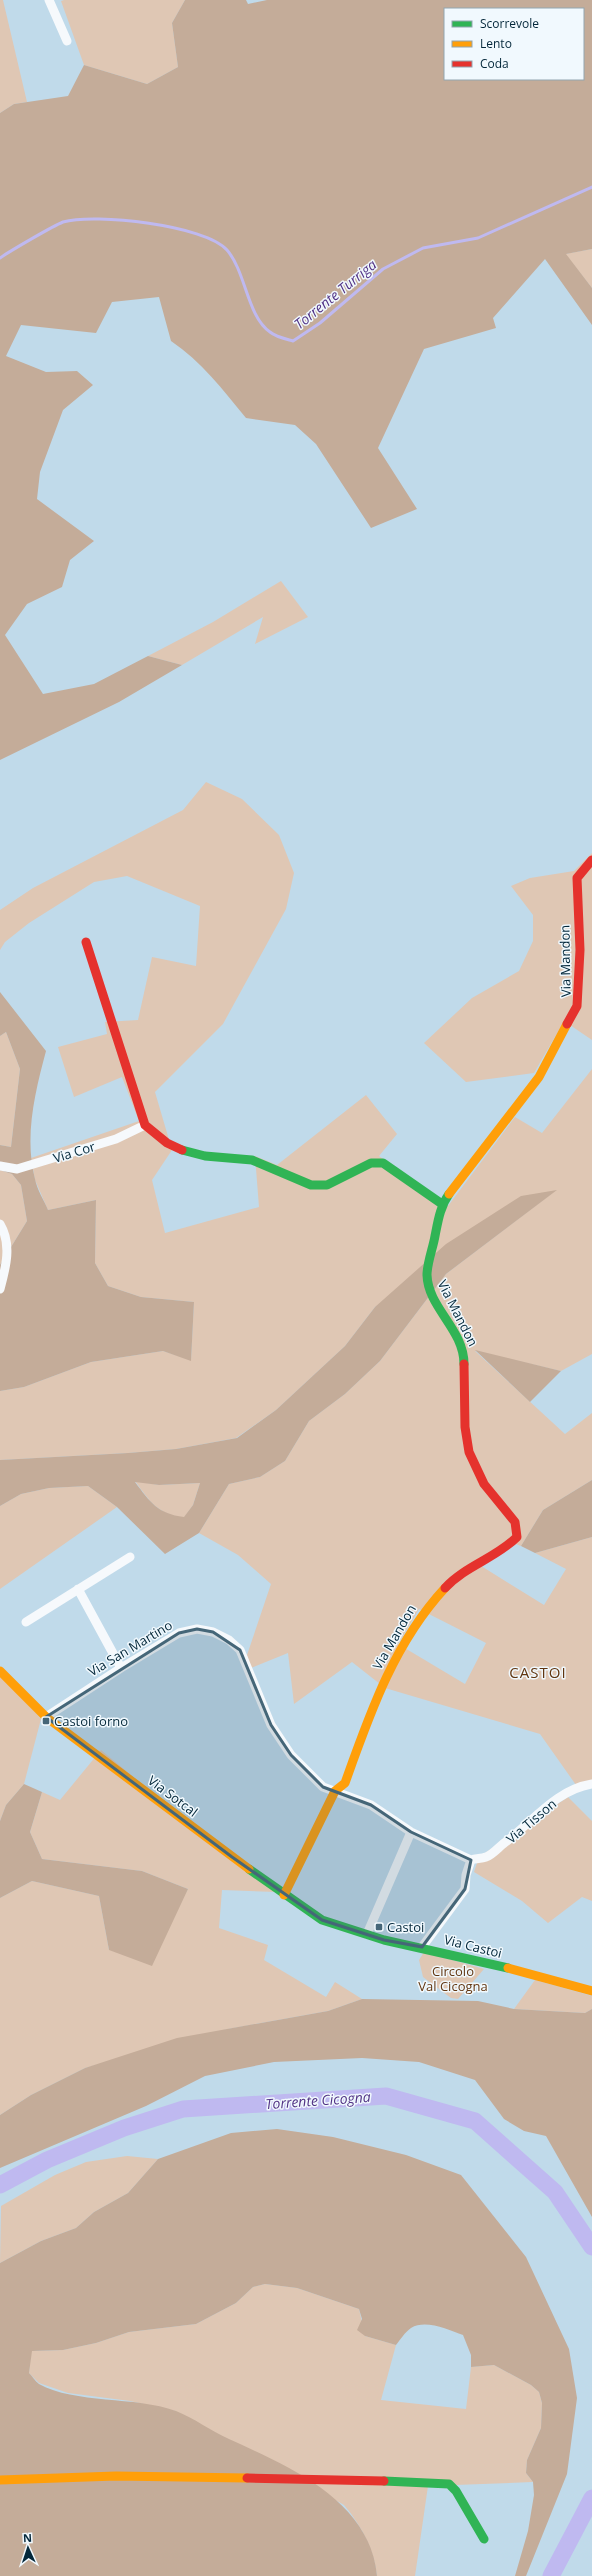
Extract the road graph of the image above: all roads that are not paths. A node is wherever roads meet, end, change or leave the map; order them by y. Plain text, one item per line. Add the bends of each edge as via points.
1 (49, 0) edge
2 (67, 41) dead end
3 (592, 860) edge
4 (86, 942) dead end
5 (145, 1125) junction
6 (0, 1166) edge
7 (442, 1204) junction
8 (0, 1224) edge
9 (0, 1289) edge
10 (130, 1557) dead end
11 (78, 1589) junction
12 (26, 1622) dead end
13 (121, 1668) junction
14 (0, 1671) edge
15 (46, 1717) junction
16 (592, 1784) edge
17 (335, 1791) junction
18 (411, 1832) junction
19 (471, 1860) junction
20 (284, 1895) junction
21 (367, 1934) junction
22 (422, 1947) junction
23 (592, 1991) edge
24 (0, 2480) edge
25 (484, 2539) dead end

1 - 2 street
3 - 7 street, Via Mandon via 577,878 576,886 580,950 578,1006 539,1078 491,1137
4 - 5 street
5 - 6 street, Via Cor via 116,1139 17,1169
5 - 7 street via 175,1148 205,1156 252,1160 311,1185 327,1185 371,1163 384,1163
7 - 17 street, Via Mandon via 432,1241 427,1283 464,1352 465,1427 469,1452 484,1484 512,1516 518,1532 514,1541 453,1578 422,1612 378,1692 345,1783
8 - 9 street via 6,1241 7,1256
10 - 11 street
11 - 12 street
11 - 13 street
13 - 15 street, Via San Martino
13 - 17 street, Via San Martino via 184,1631 204,1630 229,1640 245,1656 267,1716 291,1755 323,1787
14 - 15 street
15 - 20 street, Via Sotcal
16 - 19 street, Via Tisson via 582,1786 544,1808 524,1829 486,1857
17 - 18 street, Via San Martino via 371,1806
17 - 20 street, Via Mandon
18 - 19 street, Via San Martino
18 - 21 street
19 - 22 street via 465,1889
20 - 21 street, Via Castoi via 322,1920
21 - 22 street, Via Castoi
22 - 23 street, Via Castoi
24 - 25 street via 116,2476 435,2482 449,2484 456,2491

